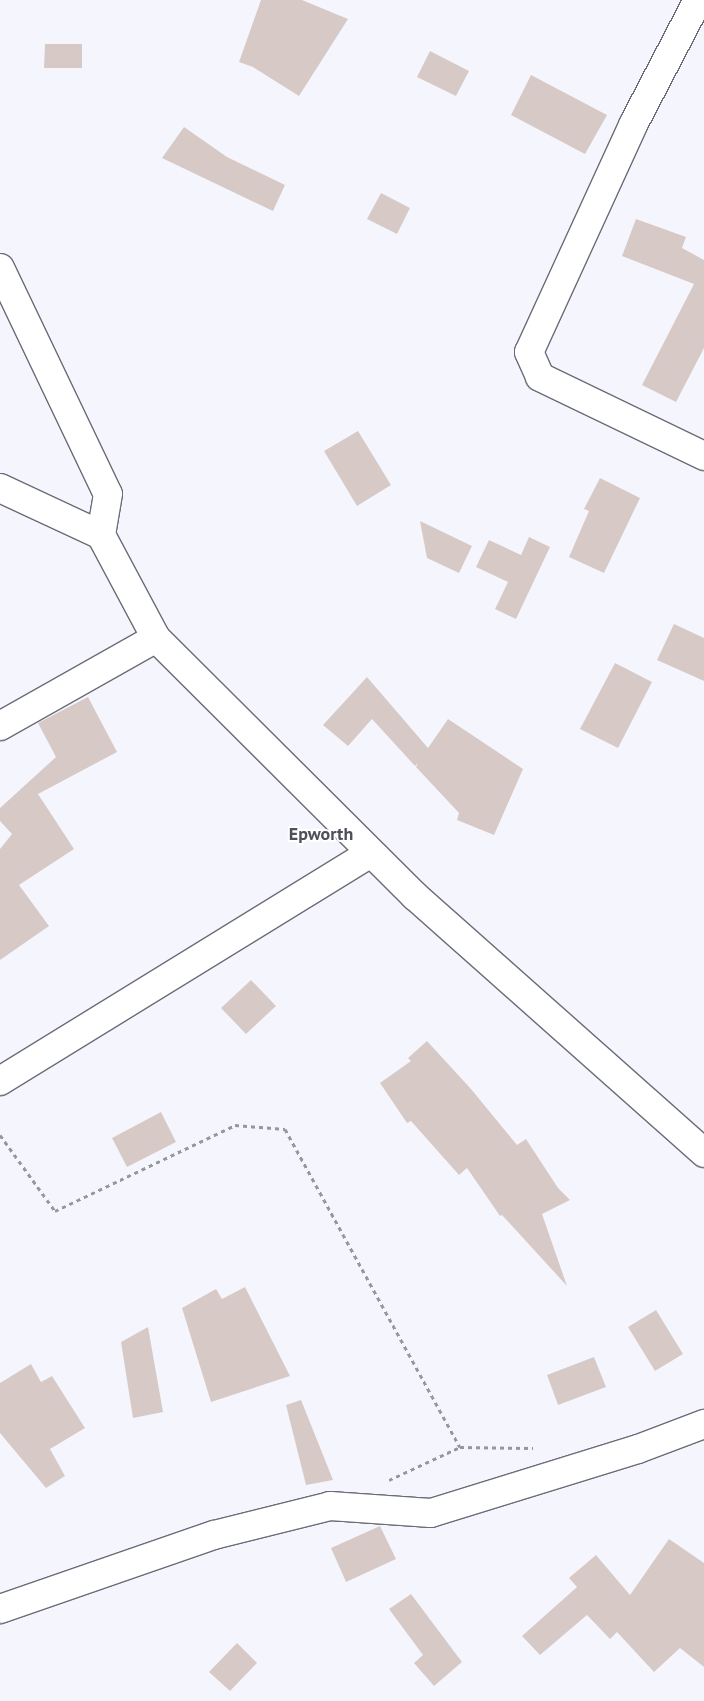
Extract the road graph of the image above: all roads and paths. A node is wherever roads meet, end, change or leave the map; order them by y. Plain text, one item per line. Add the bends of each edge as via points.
1 (698, 0) edge
2 (0, 268) edge
3 (704, 456) edge
4 (0, 488) edge
5 (101, 535) junction
6 (156, 638) junction
7 (0, 726) edge
8 (371, 853) junction
9 (0, 1081) edge
10 (0, 1135) edge
11 (704, 1152) edge
12 (704, 1424) edge
13 (460, 1447) junction
14 (539, 1448) dead end
15 (382, 1483) dead end
16 (0, 1609) edge

1 - 3 street via 634,123 529,352 540,377
2 - 5 street via 108,494
4 - 5 street
5 - 6 street
6 - 7 street
6 - 8 street
8 - 9 street
8 - 11 street via 415,896
10 - 13 path via 55,1211 235,1126 285,1129
12 - 16 street via 638,1450 432,1513 330,1506 214,1535
13 - 14 path
13 - 15 path

